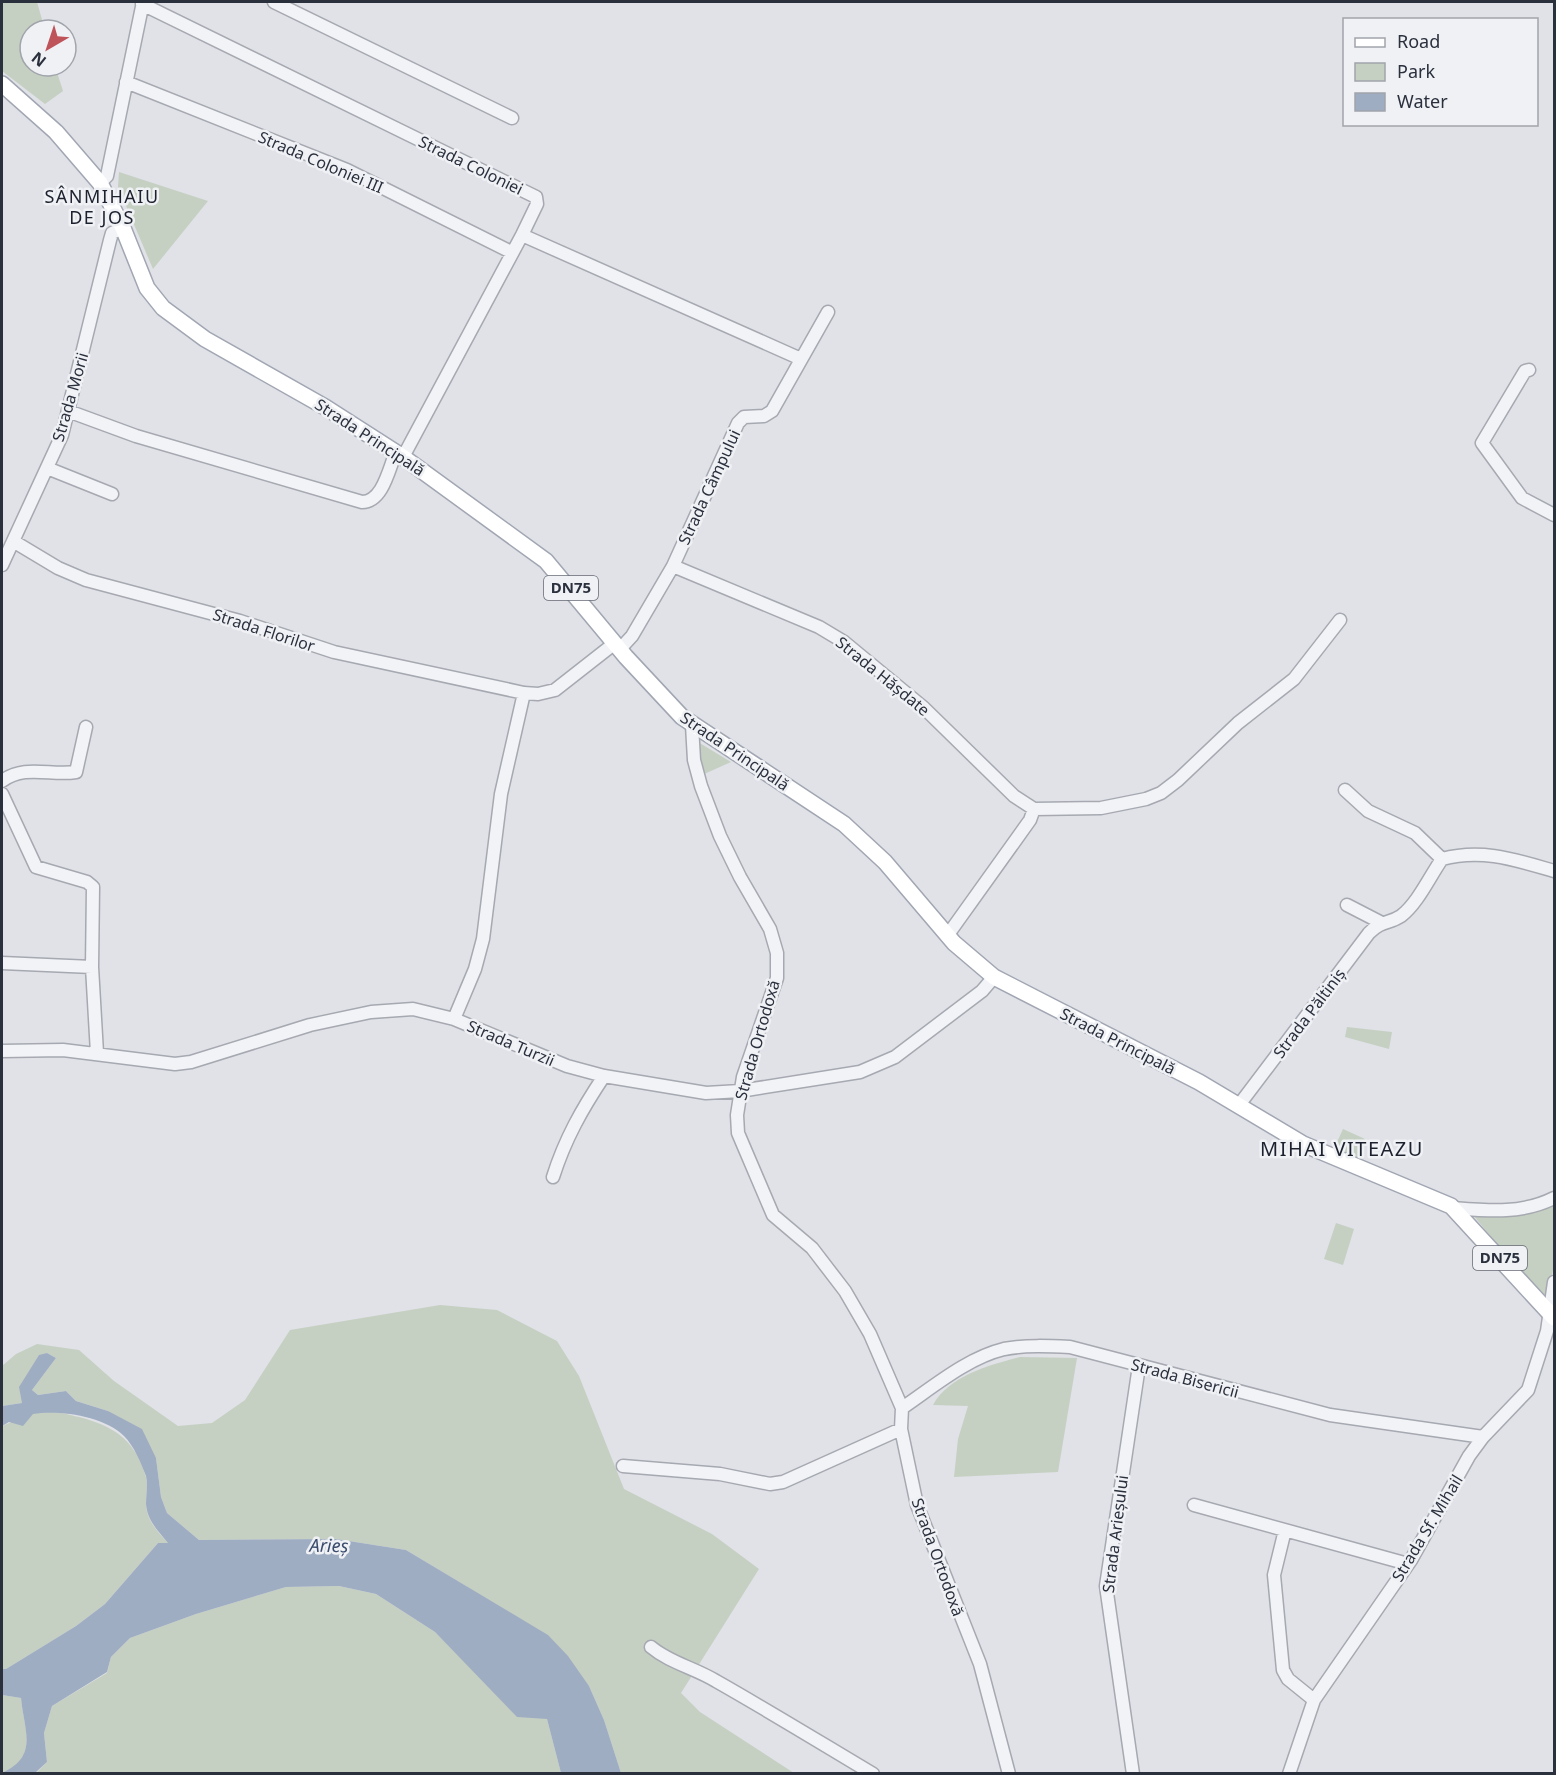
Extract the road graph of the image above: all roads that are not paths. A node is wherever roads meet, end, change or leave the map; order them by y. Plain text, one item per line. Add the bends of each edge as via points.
1 (274, 2) edge
2 (142, 3) edge
3 (126, 82) junction
4 (2, 84) edge
5 (512, 118) dead end
6 (100, 183) junction
7 (123, 228) junction
8 (522, 236) junction
9 (511, 252) junction
10 (828, 312) dead end
11 (801, 359) junction
12 (1529, 370) dead end
13 (68, 411) junction
14 (399, 455) junction
15 (47, 468) junction
16 (112, 494) dead end
17 (1554, 515) edge
18 (13, 541) junction
19 (2, 565) edge
20 (673, 566) junction
21 (1340, 620) dead end
22 (618, 646) junction
23 (524, 693) junction
24 (692, 725) junction
25 (86, 727) dead end
26 (2, 781) edge
27 (1345, 790) dead end
28 (2, 794) edge
29 (1034, 809) junction
30 (1442, 859) junction
31 (1554, 871) edge
32 (1347, 904) dead end
33 (1380, 922) junction
34 (947, 936) junction
35 (2, 963) edge
36 (93, 967) junction
37 (994, 977) junction
38 (454, 1019) junction
39 (2, 1051) edge
40 (97, 1053) junction
41 (604, 1076) junction
42 (740, 1091) junction
43 (1239, 1105) junction
44 (554, 1177) dead end
45 (1554, 1198) edge
46 (1455, 1208) junction
47 (1554, 1282) edge
48 (1551, 1315) edge
49 (1139, 1365) junction
50 (902, 1408) junction
51 (901, 1429) junction
52 (1483, 1437) junction
53 (623, 1466) dead end
54 (1194, 1505) dead end
55 (1285, 1530) junction
56 (1408, 1564) junction
57 (651, 1647) dead end
58 (1314, 1700) junction
59 (873, 1773) edge
60 (1009, 1773) edge
61 (1133, 1773) edge
62 (1289, 1773) edge

1 - 5 street
2 - 3 street, Strada Coloniei
2 - 8 street, Strada Coloniei via 536,197 537,204
3 - 6 street, Strada Coloniei via 107,176
3 - 9 street, Strada Coloniei III via 347,170
4 - 6 main road, Strada Principală / DN75 via 56,132
6 - 7 main road, Strada Principală / DN75
7 - 13 street, Strada Morii via 112,233
7 - 14 main road, Strada Principală / DN75 via 147,288 172,316
8 - 9 street, Strada Coloniei
8 - 11 street
9 - 14 street, Strada Coloniei
10 - 11 street, Strada Câmpului
11 - 20 street, Strada Câmpului via 772,411 764,416 744,417 738,423
12 - 17 street via 1482,443 1522,498
13 - 14 street, Strada Coloniei via 136,436 362,502 377,497
13 - 15 street, Strada Morii
14 - 22 main road, Strada Principală / DN75 via 546,561
15 - 16 street
15 - 18 street, Strada Morii
18 - 19 street, Strada Morii
18 - 23 street, Strada Florilor via 86,580 240,621 334,652
20 - 22 street, Strada Câmpului via 632,636
20 - 29 street, Strada Hășdate via 819,627 844,642 924,708 1014,796
21 - 29 street via 1294,679 1161,792 1101,808
22 - 23 street, Strada Florilor via 555,690
22 - 24 main road, Strada Principală / DN75 via 669,705
23 - 38 street via 501,794 483,939
24 - 34 main road, Strada Principală / DN75 via 844,824 885,862
24 - 42 street, Strada Ortodoxă via 700,786 730,856 770,929 777,953 777,978
25 - 26 street via 76,772 35,770
27 - 30 street via 1368,811 1415,833
28 - 36 street via 36,867 91,885
29 - 34 street
30 - 31 street via 1479,853
30 - 33 street, Strada Păltiniș via 1407,910 1399,918
32 - 33 street
33 - 43 street, Strada Păltiniș
34 - 37 main road, Strada Principală / DN75
35 - 36 street
36 - 40 street
37 - 42 street, Strada Turzii via 895,1057 860,1072
37 - 43 main road, Strada Principală / DN75
38 - 40 street, Strada Turzii via 413,1009 371,1012 310,1025 175,1064
38 - 41 street, Strada Turzii via 567,1066
39 - 40 street, Strada Turzii
41 - 42 street, Strada Turzii via 706,1093
41 - 44 street via 576,1119
42 - 50 street, Strada Ortodoxă via 738,1133 773,1215 812,1248 845,1291 870,1334
43 - 46 main road, Strada Principală / DN75 via 1303,1144
45 - 46 street via 1508,1211
46 - 48 main road, Strada Principală / DN75
47 - 48 street, Strada Sf. Mihail
48 - 52 street, Strada Sf. Mihail via 1528,1390
49 - 50 street, Strada Bisericii via 1070,1347 1004,1349 984,1356
49 - 52 street, Strada Bisericii via 1330,1415
49 - 61 street, Strada Arieșului via 1106,1586
50 - 51 street, Strada Ortodoxă
51 - 53 street via 796,1478 770,1484 720,1474
51 - 60 street, Strada Ortodoxă via 917,1505 980,1664
52 - 56 street, Strada Sf. Mihail
54 - 55 street
55 - 56 street
55 - 58 street via 1274,1575 1283,1670
56 - 58 street, Strada Sf. Mihail
57 - 59 street
58 - 62 street, Strada Sf. Mihail

